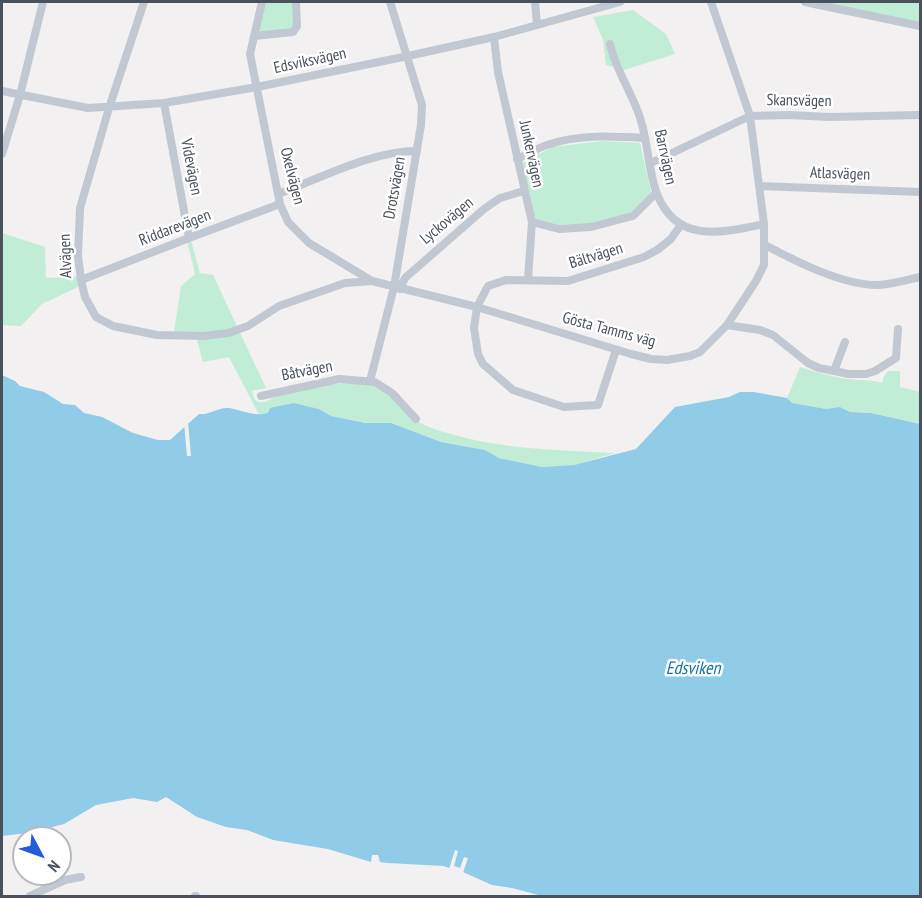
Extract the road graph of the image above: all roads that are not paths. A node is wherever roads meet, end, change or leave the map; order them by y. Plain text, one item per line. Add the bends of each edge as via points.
1 (43, 2) edge
2 (144, 2) edge
3 (262, 2) edge
4 (296, 2) edge
5 (390, 2) edge
6 (535, 2) edge
7 (616, 2) edge
8 (711, 2) edge
9 (805, 2) edge
10 (537, 25) junction
11 (921, 26) edge
12 (254, 36) junction
13 (494, 36) junction
14 (610, 44) dead end
15 (408, 56) junction
16 (257, 87) junction
17 (2, 91) edge
18 (20, 95) junction
19 (164, 103) junction
20 (109, 108) junction
21 (921, 115) edge
22 (750, 116) junction
23 (645, 138) junction
24 (417, 151) junction
25 (2, 154) edge
26 (517, 159) junction
27 (651, 163) junction
28 (759, 186) junction
29 (524, 191) junction
30 (921, 192) edge
31 (656, 193) junction
32 (278, 194) junction
33 (280, 204) junction
34 (532, 222) junction
35 (764, 224) junction
36 (680, 226) junction
37 (189, 238) junction
38 (765, 245) junction
39 (921, 277) edge
40 (528, 279) junction
41 (81, 280) junction
42 (372, 281) junction
43 (394, 287) junction
44 (477, 307) junction
45 (727, 325) junction
46 (898, 329) dead end
47 (845, 342) dead end
48 (616, 350) junction
49 (834, 371) junction
50 (370, 381) junction
51 (261, 396) dead end
52 (416, 419) dead end
53 (81, 877) dead end
54 (30, 897) edge

1 - 18 street
2 - 20 street, Alvägen
3 - 12 street, Oxelvägen
4 - 12 street via 297,26 293,32
5 - 15 street, Drotsvägen
6 - 10 street
7 - 10 street, Edsviksvägen
8 - 22 street, Gösta Tamms väg
9 - 11 street
10 - 13 street, Edsviksvägen
12 - 16 street, Oxelvägen via 250,54
13 - 15 street, Edsviksvägen
13 - 26 street, Junkervägen
14 - 23 street, Barrvägen
15 - 16 street, Edsviksvägen
15 - 24 street, Drotsvägen via 422,105
16 - 19 street, Edsviksvägen
16 - 32 street, Oxelvägen
17 - 18 street, Edsviksvägen
18 - 20 street, Edsviksvägen via 70,106
18 - 25 street
19 - 20 street, Edsviksvägen
19 - 37 street, Videvägen
20 - 41 street, Alvägen via 80,208
21 - 22 street, Skansvägen
22 - 27 street, Skansvägen
22 - 28 street, Gösta Tamms väg
23 - 26 street via 578,138 546,145
23 - 27 street, Barrvägen
24 - 32 street via 369,158
24 - 43 street, Drotsvägen
26 - 29 street, Junkervägen
27 - 31 street, Barrvägen
28 - 30 street, Atlasvägen
28 - 35 street, Gösta Tamms väg
29 - 34 street, Junkervägen
29 - 43 street, Lyckovägen via 500,198 483,209
31 - 34 street via 633,216 591,227 559,229
31 - 36 street, Barrvägen
32 - 33 street, Oxelvägen
33 - 37 street, Riddarevägen
33 - 42 street, Oxelvägen via 288,222 309,243
34 - 40 street, Junkervägen
35 - 36 street via 720,233
35 - 38 street, Gösta Tamms väg
36 - 40 street, Bältvägen via 671,239 644,257 568,280
37 - 41 street, Riddarevägen
38 - 39 street via 798,263 863,284 880,285
38 - 45 street, Gösta Tamms väg via 764,265
40 - 44 street, Bältvägen via 488,286
41 - 42 street, Alvägen via 96,317 113,326 157,334 204,336 248,326 279,306 345,283
42 - 43 street, Alvägen
43 - 44 street, Gösta Tamms väg
43 - 50 street, Drotsvägen
44 - 48 street, Gösta Tamms väg
44 - 48 street via 474,328 483,364 513,390 564,407 598,405
45 - 48 street, Gösta Tamms väg via 700,352 680,359 651,359
45 - 49 street via 773,335 808,363
46 - 49 street via 896,358 866,374
47 - 49 street
50 - 51 street, Båtvägen via 339,379
50 - 52 street, Båtvägen via 392,393
53 - 54 street via 65,880

